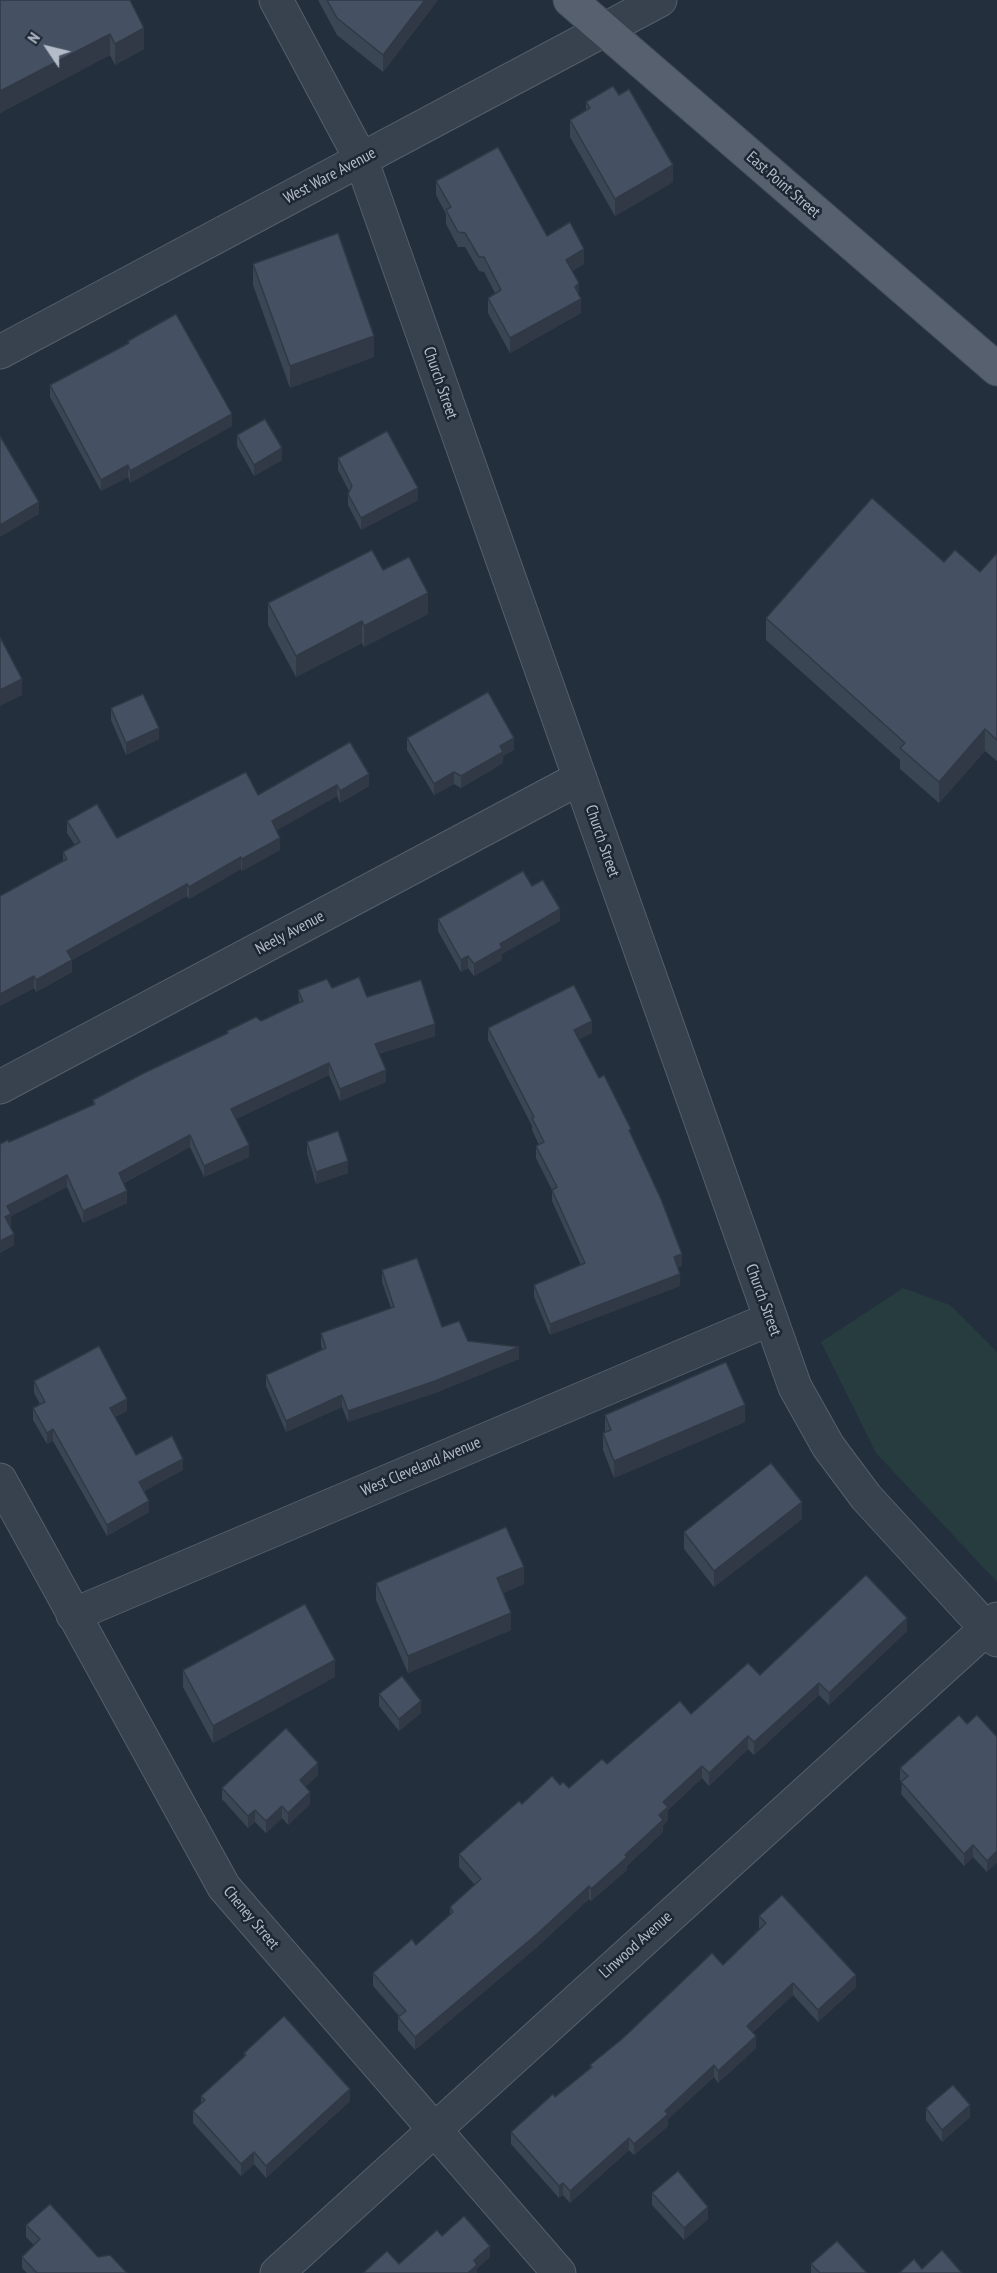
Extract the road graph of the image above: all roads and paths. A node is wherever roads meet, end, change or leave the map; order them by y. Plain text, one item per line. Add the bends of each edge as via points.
1 (276, 0) edge
2 (570, 0) edge
3 (660, 0) edge
4 (603, 30) junction
5 (361, 159) junction
6 (0, 352) edge
7 (997, 369) edge
8 (580, 778) junction
9 (0, 1087) edge
10 (770, 1319) junction
11 (0, 1480) edge
12 (73, 1615) junction
13 (993, 1629) edge
14 (433, 2130) junction
15 (277, 2273) edge
16 (559, 2273) edge

1 - 5 street, Church Street
2 - 4 main road, East Point Street
3 - 4 street, West Ware Avenue
4 - 5 street, West Ware Avenue
4 - 7 main road, East Point Street
5 - 6 street, West Ware Avenue
5 - 8 street, Church Street
8 - 9 street, Neely Avenue
8 - 10 street, Church Street
10 - 12 street, West Cleveland Avenue
10 - 13 street, Church Street via 795,1387 828,1446 866,1497
11 - 12 street, Cheney Street
12 - 14 street, Cheney Street via 224,1887
13 - 14 street, Linwood Avenue
14 - 15 street, Linwood Avenue
14 - 16 street, Cheney Street

